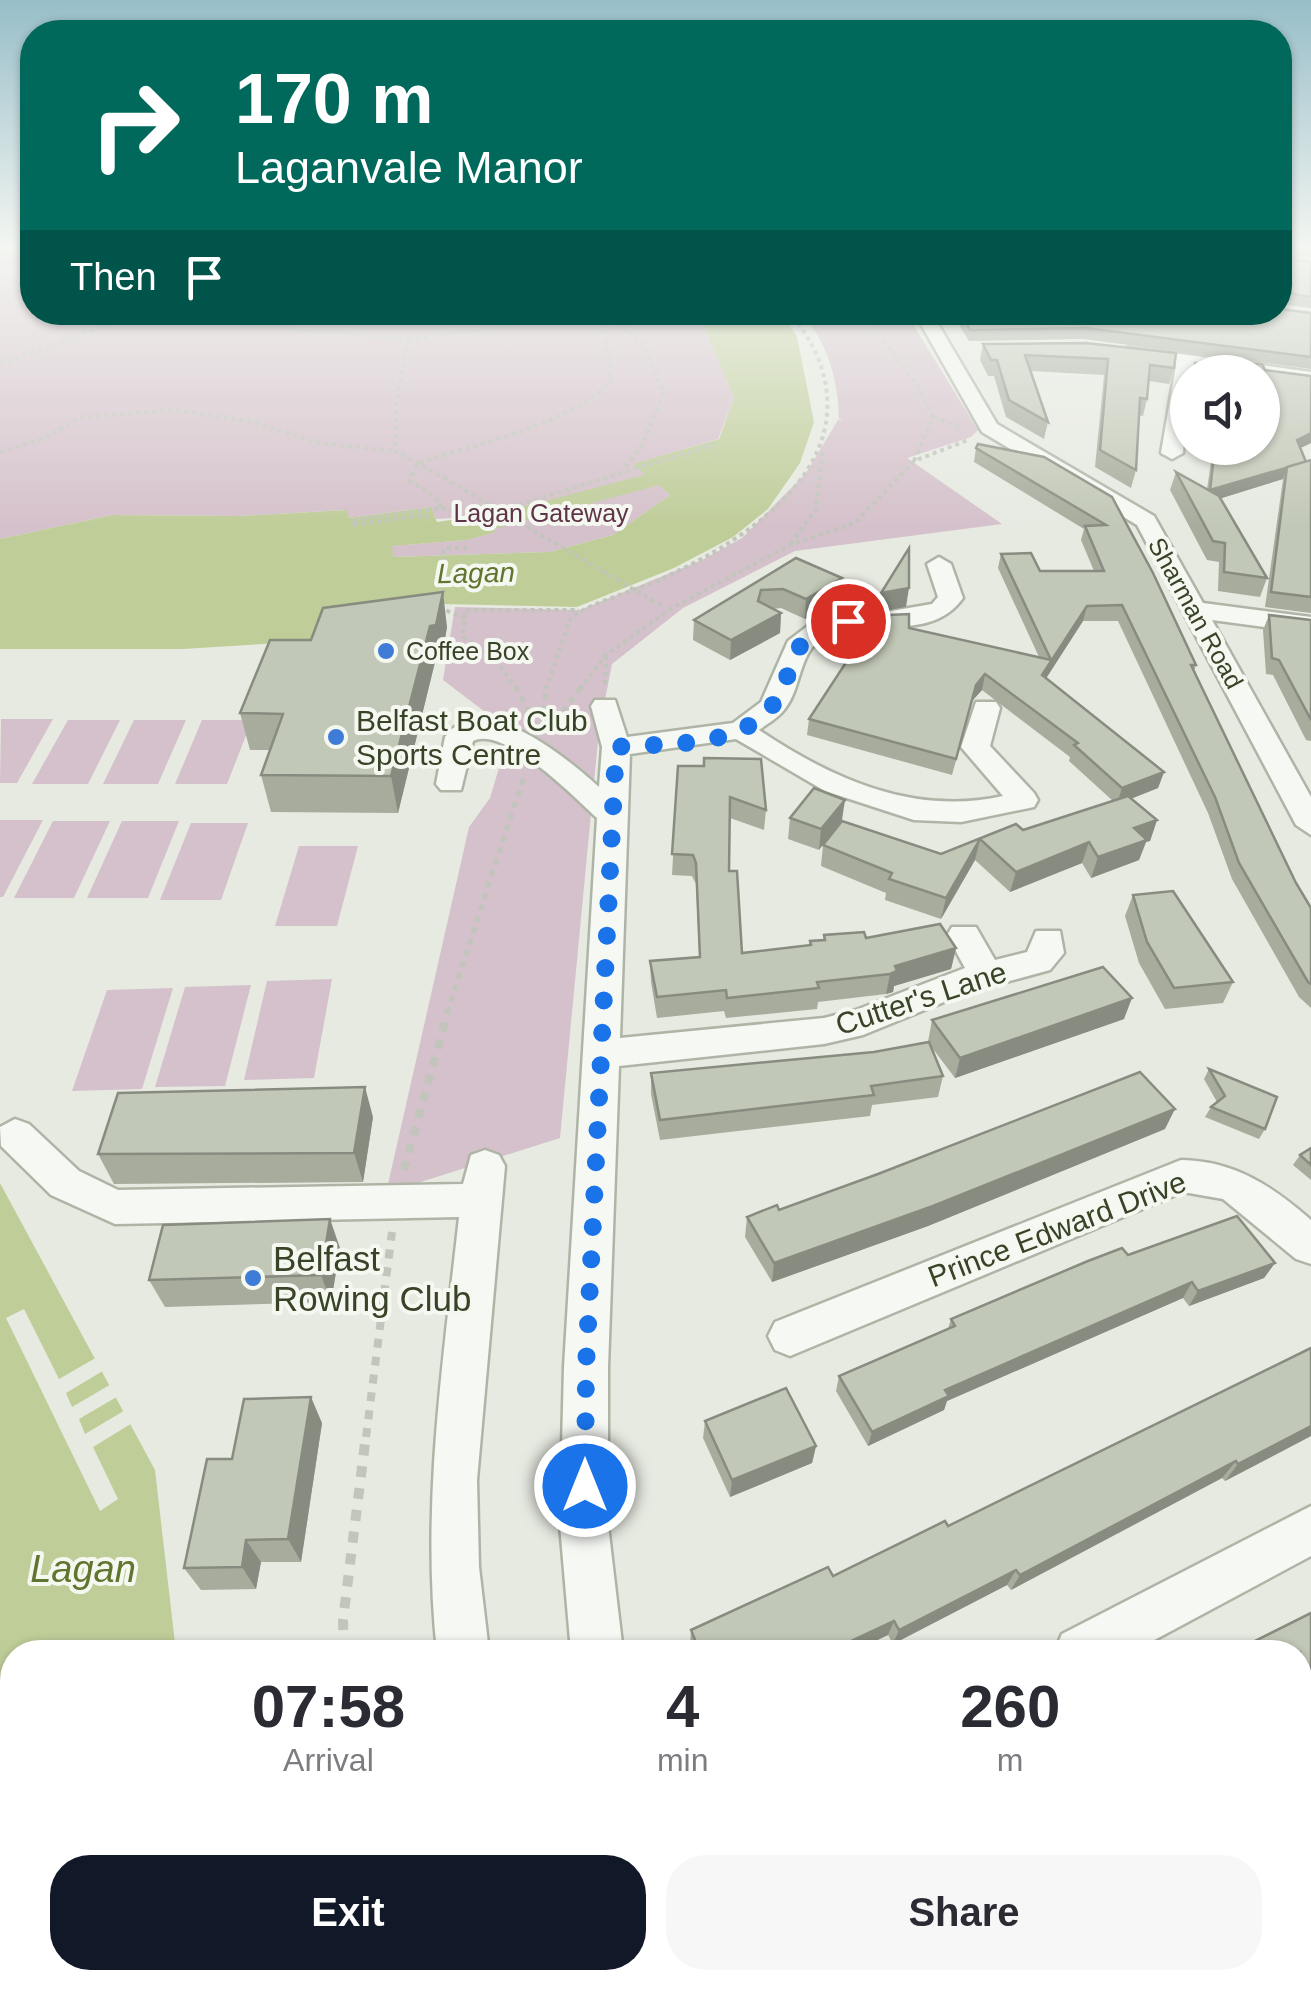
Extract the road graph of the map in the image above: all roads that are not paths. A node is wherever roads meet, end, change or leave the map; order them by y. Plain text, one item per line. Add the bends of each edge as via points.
1 (947, 342) edge
2 (1112, 352) edge
3 (1170, 359) edge
4 (1280, 374) edge
5 (1311, 378) edge
6 (940, 564) dead end
7 (1196, 610) junction
8 (1311, 625) edge
9 (605, 706) dead end
10 (986, 708) dead end
11 (741, 730) junction
12 (616, 747) junction
13 (450, 784) dead end
14 (612, 815) junction
15 (1311, 825) edge
16 (964, 934) dead end
17 (1048, 939) dead end
18 (986, 975) junction
19 (600, 1054) junction
20 (15, 1135) dead end
21 (1311, 1246) edge
22 (790, 1336) dead end
23 (1311, 1530) edge
24 (462, 1640) edge
25 (596, 1640) edge
26 (1103, 1640) edge

1 - 7 street, Sharman Road via 982,419 1146,521
2 - 3 street
4 - 5 street
6 - 11 street via 951,598 940,612 796,629 801,641 773,706
7 - 8 street
7 - 15 street, Sharman Road
9 - 12 street
10 - 11 street via 974,747 1023,800 969,812 938,813 875,798 792,763
11 - 12 street
12 - 14 street
13 - 14 street via 459,737 478,728 495,730 512,735
14 - 19 street
16 - 18 street
17 - 18 street, Cutter's Lane via 1038,961
18 - 19 street, Cutter's Lane via 824,1031
19 - 25 street via 584,1506
20 - 24 street via 66,1183 115,1206 396,1199 483,1184 454,1480
21 - 22 street, Prince Edward Drive via 1250,1192 1206,1174 1182,1176
23 - 26 street

